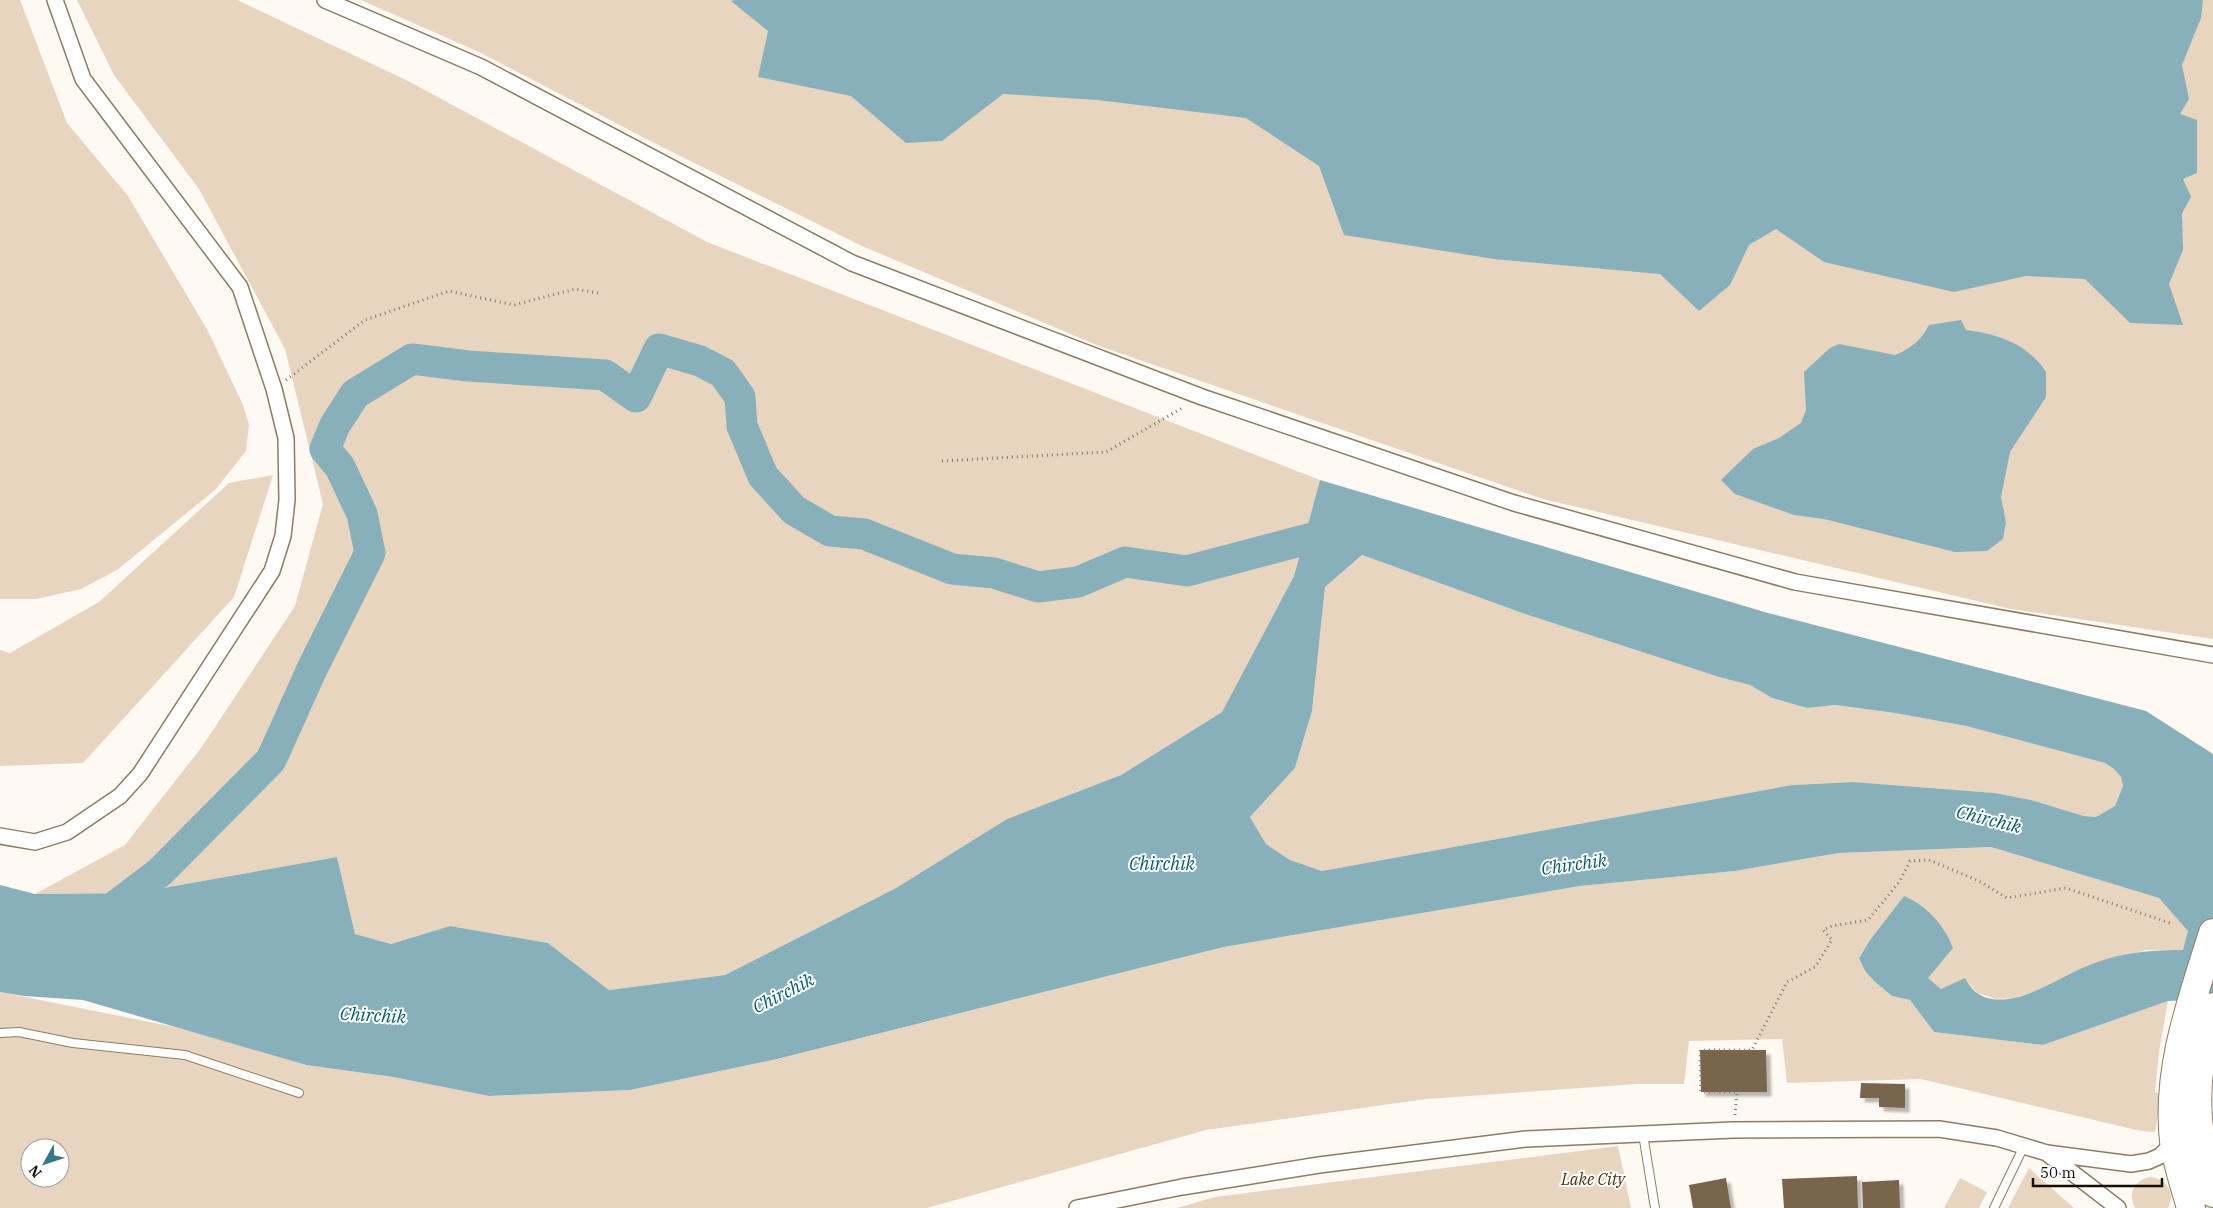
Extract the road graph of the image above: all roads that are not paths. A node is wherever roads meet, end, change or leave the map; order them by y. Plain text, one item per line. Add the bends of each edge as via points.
1 (55, 0) edge
2 (325, 0) edge
3 (2213, 654) edge
4 (0, 836) edge
5 (2213, 933) edge
6 (2213, 1007) edge
7 (2194, 1031) junction
8 (0, 1033) edge
9 (299, 1093) dead end
10 (1643, 1134) junction
11 (2174, 1142) junction
12 (2024, 1146) junction
13 (2046, 1153) junction
14 (2213, 1193) edge
15 (1077, 1208) edge
16 (1655, 1208) edge
17 (1994, 1208) edge
18 (2118, 1208) edge
19 (2191, 1208) edge

1 - 4 street via 83,79 240,287 274,389 286,438 287,500 283,536 272,571 140,774 120,796 67,832 35,842
2 - 3 street via 481,67 852,263 1202,397 1514,503 1795,582
5 - 7 highway
6 - 7 highway
7 - 11 highway via 2174,1095
7 - 14 highway via 2197,1122 2202,1159
8 - 9 lane via 19,1032 73,1043 185,1055
10 - 12 street via 1939,1129 1997,1138
10 - 15 street via 1526,1139 1446,1148 1250,1176
10 - 16 lane
11 - 13 street via 2160,1156 2132,1164
11 - 19 highway
12 - 13 street
12 - 17 lane
13 - 18 street

